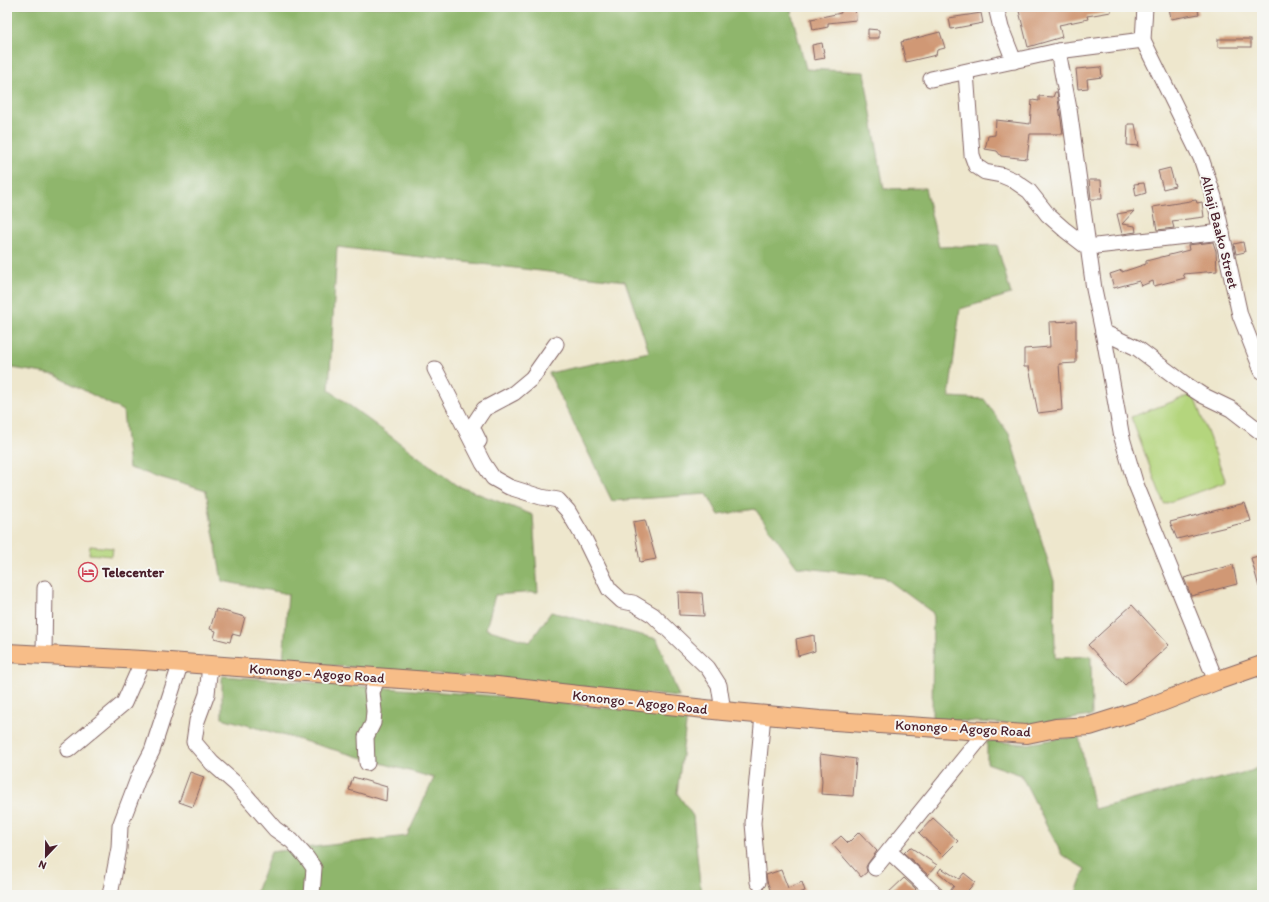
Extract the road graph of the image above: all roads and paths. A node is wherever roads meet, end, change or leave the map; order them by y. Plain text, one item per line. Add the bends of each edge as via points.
1 (996, 7) edge
2 (1145, 7) edge
3 (1143, 40) junction
4 (1058, 51) junction
5 (1014, 61) junction
6 (966, 72) junction
7 (931, 79) dead end
8 (1222, 232) junction
9 (1087, 248) junction
10 (1103, 332) junction
11 (556, 344) dead end
12 (435, 369) dead end
13 (1262, 371) edge
14 (1262, 433) edge
15 (496, 474) dead end
16 (45, 588) dead end
17 (7, 653) edge
18 (44, 654) junction
19 (143, 660) junction
20 (181, 662) junction
21 (1262, 664) edge
22 (210, 665) junction
23 (378, 677) junction
24 (1216, 681) junction
25 (722, 711) junction
26 (763, 715) junction
27 (987, 730) junction
28 (68, 750) dead end
29 (367, 763) dead end
30 (889, 851) junction
31 (875, 868) dead end
32 (758, 882) dead end
33 (110, 895) edge
34 (312, 895) edge
35 (936, 895) edge

1 - 5 street
2 - 3 street, Alhaji Baako Street
3 - 4 street
3 - 8 street, Alhaji Baako Street via 1201,158 1214,196
4 - 5 street
4 - 9 street via 1069,109
5 - 6 street
6 - 7 street
6 - 9 street via 972,155 976,166 985,172 1012,180 1029,191 1064,230
8 - 9 street
8 - 13 street, Alhaji Baako Street via 1240,315
9 - 10 street
10 - 14 street via 1137,348 1185,384 1231,409
10 - 24 street via 1122,438 1135,482
11 - 15 street via 532,378 514,393 484,409 472,427
12 - 25 street via 483,463 494,478 509,487 558,500 568,511 585,540 609,589 622,601 633,603 653,616 708,668 719,685
16 - 18 street
17 - 18 main road, Konongo - Agogo Road
18 - 19 main road, Konongo - Agogo Road
19 - 20 main road, Konongo - Agogo Road
19 - 28 street via 124,702
20 - 22 main road, Konongo - Agogo Road
20 - 33 street via 152,751 139,776 120,826 119,848
21 - 24 main road, Konongo - Agogo Road
22 - 23 main road, Konongo - Agogo Road
22 - 34 street via 207,694 197,721 194,742 212,763 236,784 275,829 292,841 307,858 314,868
23 - 25 main road, Konongo - Agogo Road via 497,686
23 - 29 street via 372,692 373,723 366,737
24 - 27 main road, Konongo - Agogo Road via 1144,709 1090,726 1056,728 1027,734
25 - 26 main road, Konongo - Agogo Road
26 - 27 main road, Konongo - Agogo Road
26 - 32 street via 753,823
27 - 30 street
30 - 31 street
30 - 35 street

